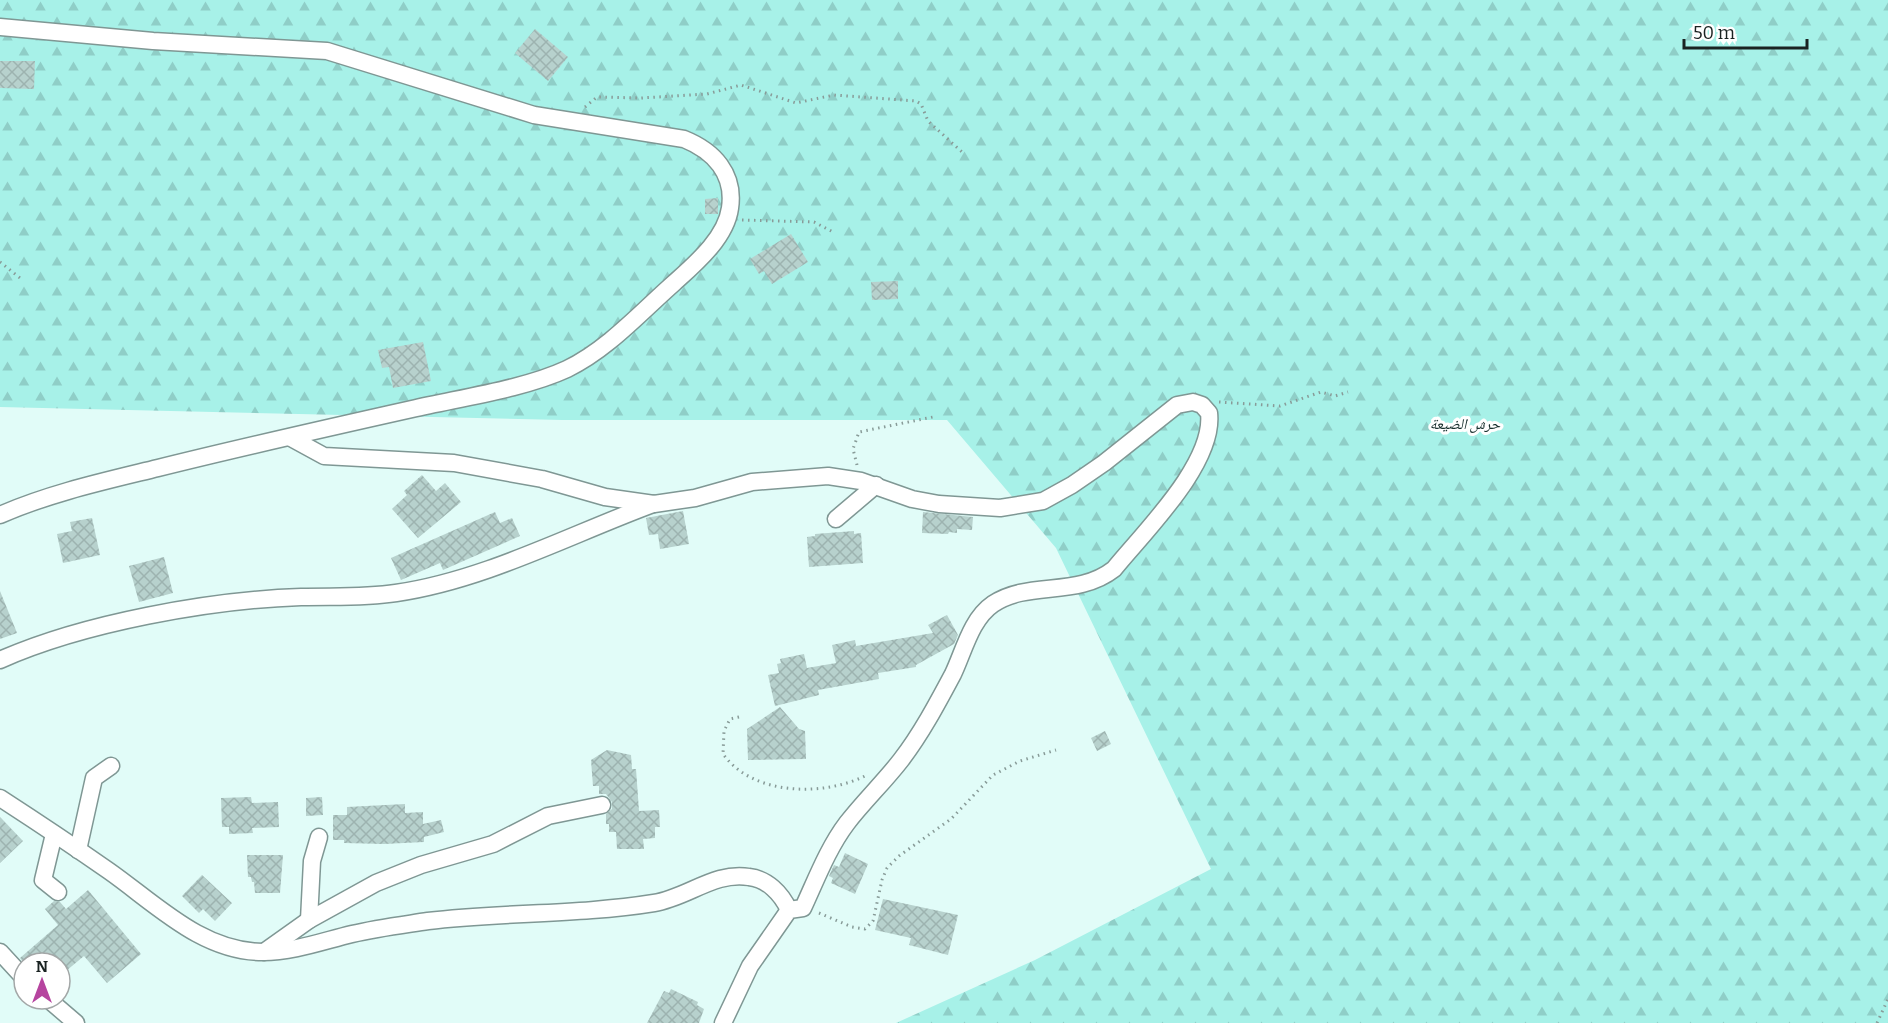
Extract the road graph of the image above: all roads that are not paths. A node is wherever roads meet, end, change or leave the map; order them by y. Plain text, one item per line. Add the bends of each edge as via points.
1 (0, 27) edge
2 (291, 438) junction
3 (868, 483) junction
4 (654, 504) junction
5 (0, 515) edge
6 (836, 519) dead end
7 (0, 660) edge
8 (111, 766) dead end
9 (0, 798) edge
10 (602, 806) dead end
11 (54, 834) junction
12 (318, 837) dead end
13 (78, 850) junction
14 (58, 892) dead end
15 (796, 909) junction
16 (309, 920) junction
17 (0, 952) edge
18 (263, 952) junction
19 (12, 965) edge
20 (62, 1011) edge
21 (76, 1023) edge
22 (723, 1023) edge

1 - 2 street via 327,51 534,115 684,139 702,146 717,159 727,175 731,197 728,220 711,246 622,332 567,369 536,380
2 - 4 street via 324,456 454,463
2 - 5 street via 77,488
3 - 4 street via 828,476 752,482 695,498
3 - 6 street
3 - 15 street via 939,504 1000,508 1042,501 1104,463 1177,405 1193,402 1209,413 1210,422 1189,479 1114,569 1101,580 1008,597 993,604 976,620 934,711 901,760 846,824
4 - 7 street via 472,575 429,586 356,598 301,597 200,608 100,627
8 - 13 street via 94,778
9 - 11 street
10 - 16 street via 549,816 493,844 421,865 376,883
11 - 13 street
11 - 14 street via 43,880
12 - 16 street via 312,861
13 - 18 street via 190,930 222,946
15 - 18 street via 767,882 732,876 720,877 658,902 624,908 430,921
15 - 22 street via 750,966
16 - 18 street
17 - 19 street
20 - 21 street

